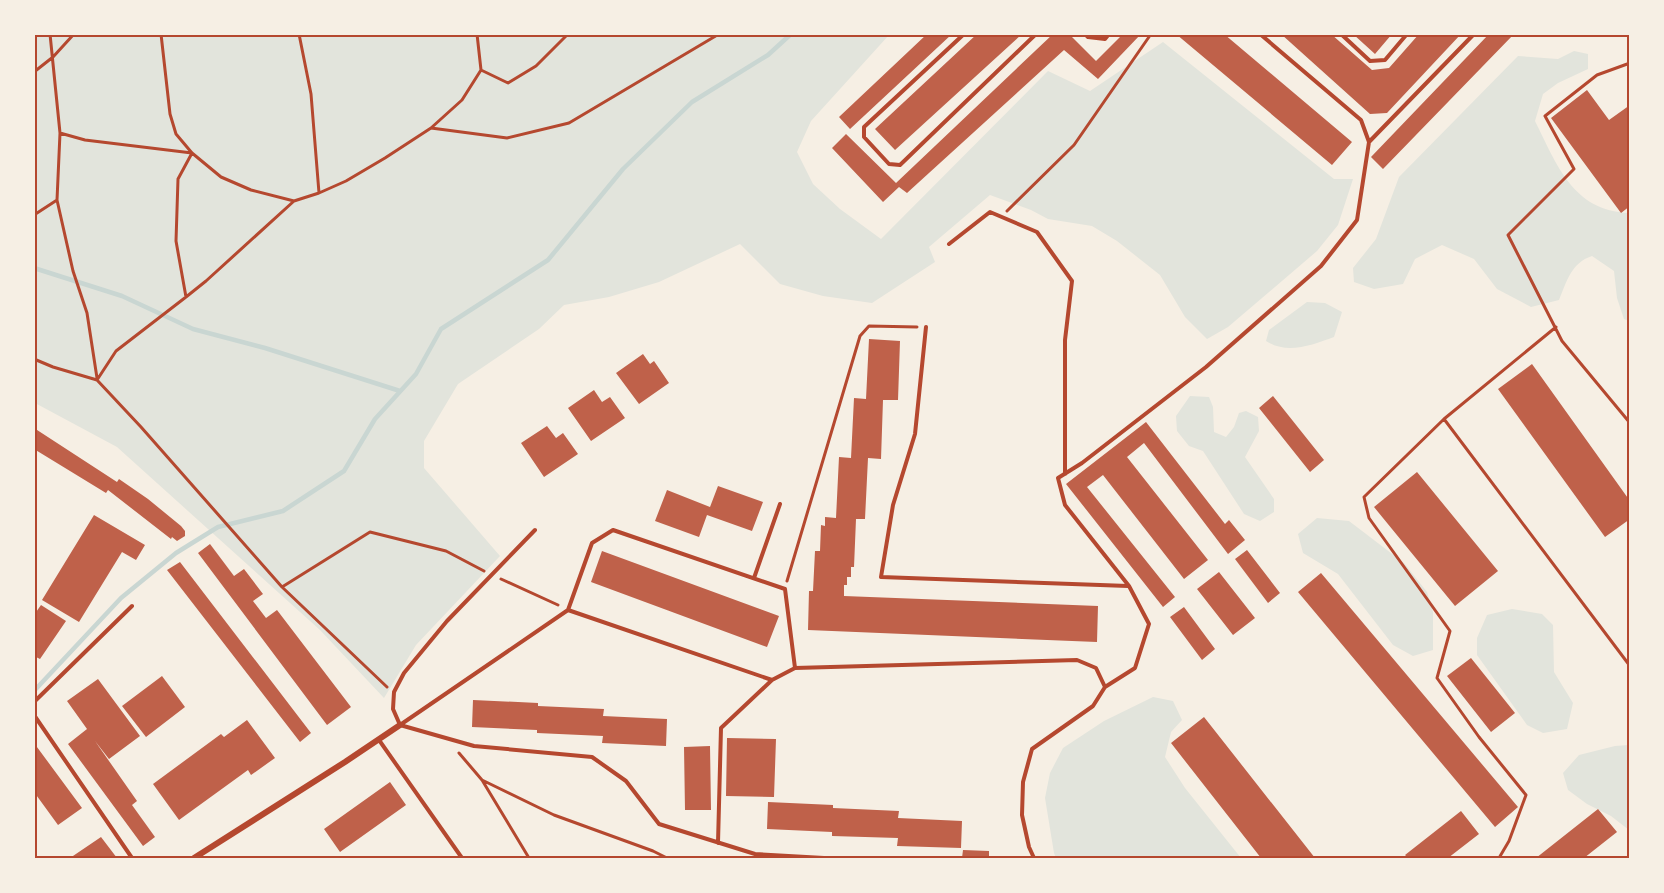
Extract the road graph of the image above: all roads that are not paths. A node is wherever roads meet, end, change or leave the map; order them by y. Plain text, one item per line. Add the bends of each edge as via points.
1 (964, 34) edge
2 (1036, 34) edge
3 (1085, 34) edge
4 (1109, 34) edge
5 (1260, 34) edge
6 (1341, 34) edge
7 (1407, 34) edge
8 (1474, 34) edge
9 (1369, 142) junction
10 (949, 244) dead end
11 (926, 327) road end
12 (1065, 474) junction
13 (780, 504) dead end
14 (535, 530) dead end
15 (754, 578) junction
16 (1129, 586) junction
17 (132, 606) dead end
18 (568, 610) junction
19 (795, 668) junction
20 (772, 680) junction
21 (1105, 687) junction
22 (34, 702) edge
23 (34, 716) edge
24 (400, 725) junction
25 (379, 740) junction
26 (718, 843) junction
27 (132, 858) edge
28 (194, 858) edge
29 (462, 858) edge
30 (824, 858) edge
31 (1034, 858) edge

1 - 2 lane via 864,127 864,137 889,164 900,165
3 - 4 lane via 1105,39
5 - 9 lane via 1361,120
6 - 7 lane via 1370,61 1385,60
8 - 9 lane
9 - 12 lane via 1357,220 1321,266 1206,367
10 - 12 lane via 990,212 1037,232 1072,281 1065,340
11 - 16 lane via 915,434 893,505 881,577
12 - 16 lane via 1058,478 1065,505
13 - 15 lane
14 - 24 lane via 447,621 404,673 394,692 393,709
15 - 18 lane via 613,530 592,543
15 - 19 lane via 785,589
16 - 21 lane via 1149,624 1135,668
17 - 22 lane
18 - 20 lane
18 - 24 lane
19 - 20 lane
19 - 21 lane via 1077,660 1096,668
20 - 26 lane via 721,728
21 - 31 lane via 1094,706 1032,749 1023,782 1022,815
23 - 27 lane
24 - 25 street
24 - 26 lane via 474,746 592,757 627,781 658,824
25 - 28 street
25 - 29 lane
26 - 30 lane via 755,854

